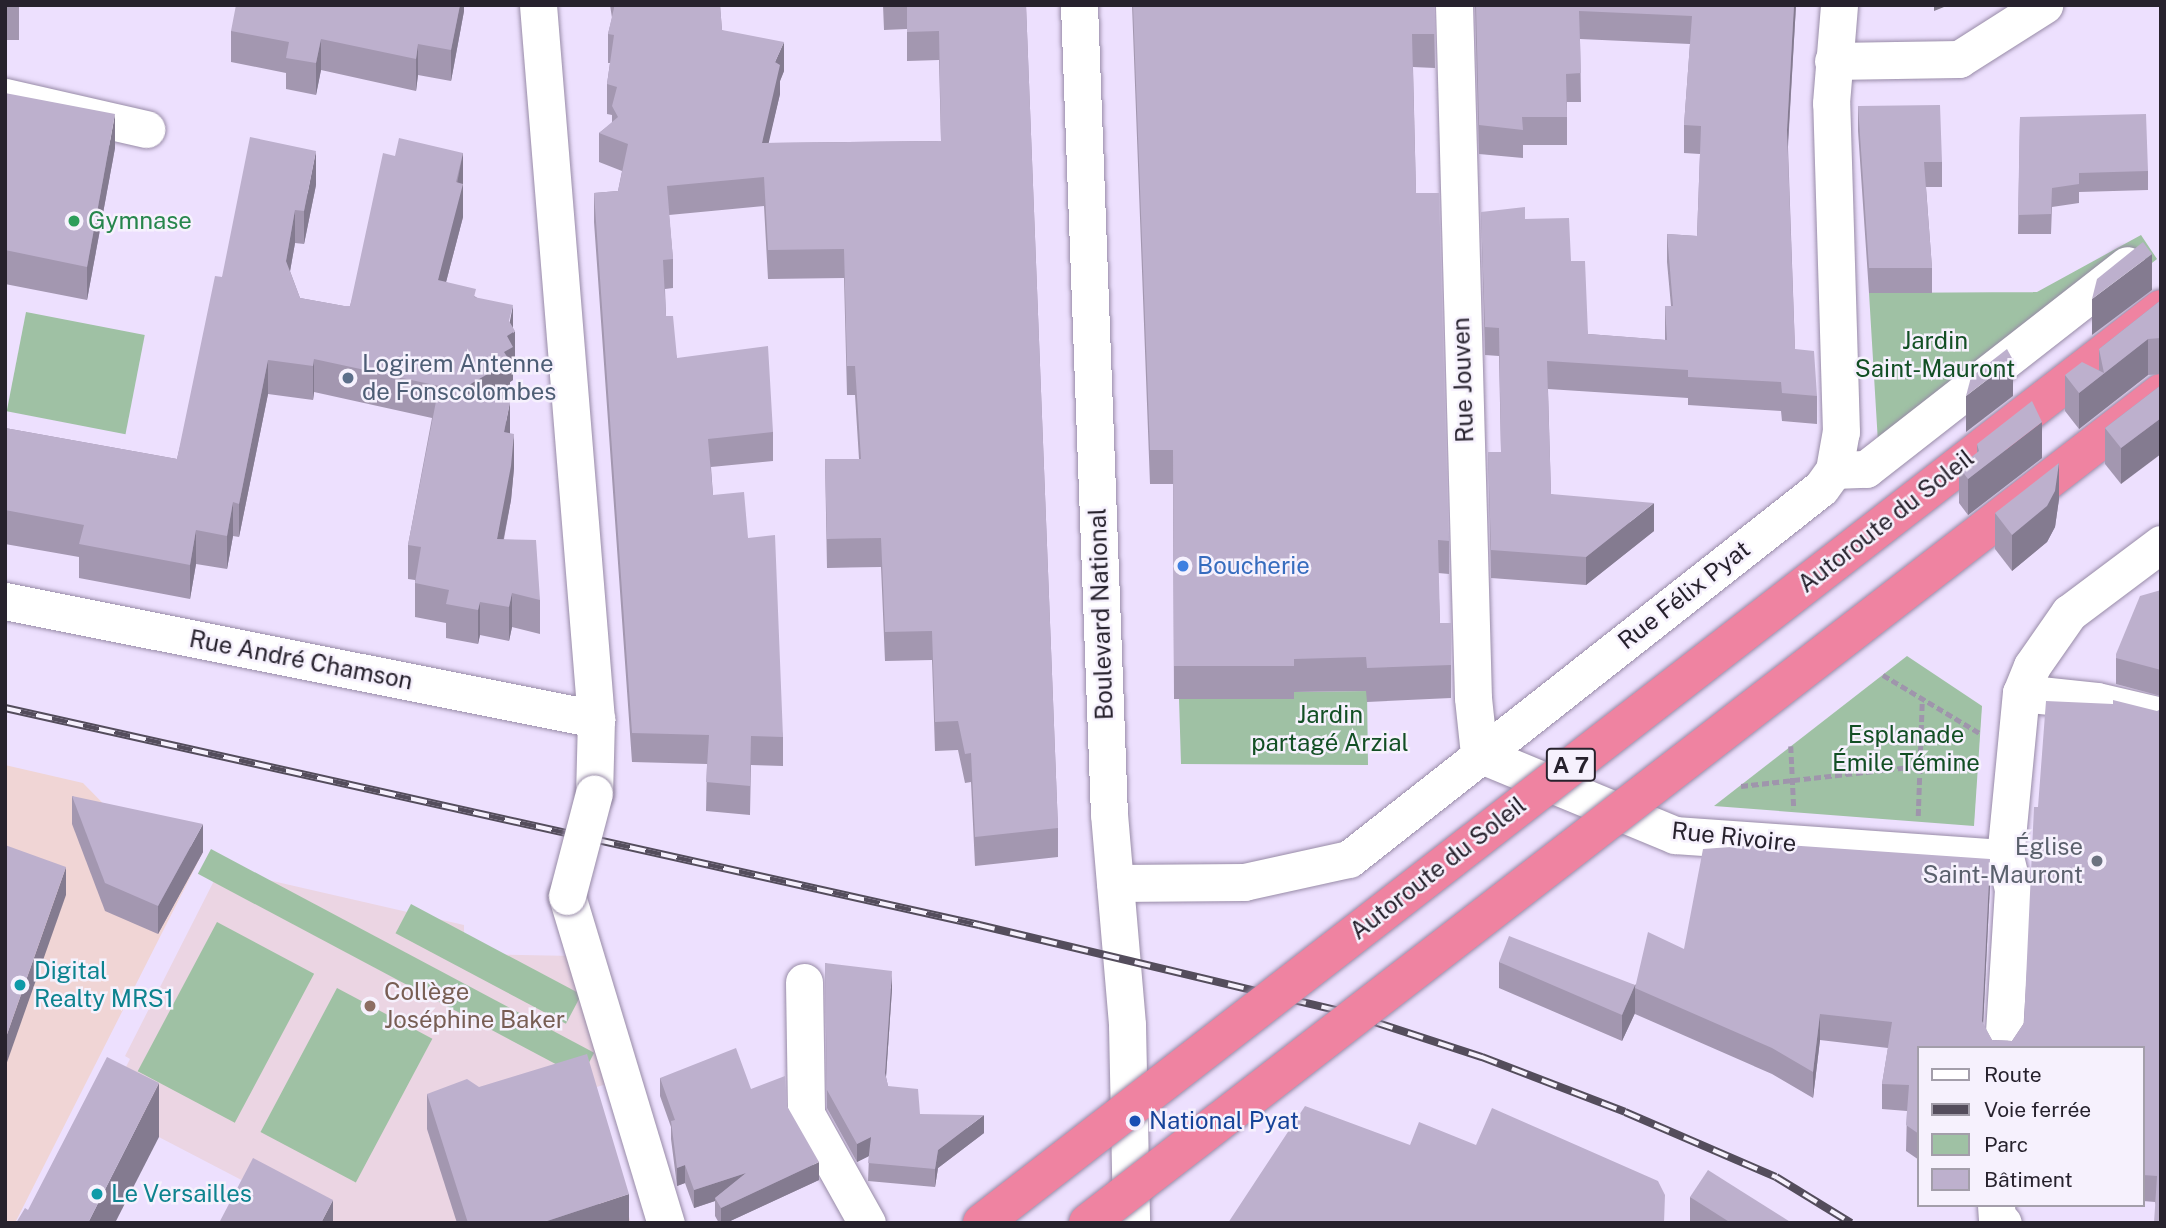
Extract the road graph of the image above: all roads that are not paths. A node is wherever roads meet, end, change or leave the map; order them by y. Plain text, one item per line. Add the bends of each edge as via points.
1 (538, 5) edge
2 (1079, 5) edge
3 (1454, 5) edge
4 (1839, 5) edge
5 (2044, 5) edge
6 (1833, 61) junction
7 (5, 97) edge
8 (146, 129) dead end
9 (2127, 265) edge
10 (2161, 309) edge
11 (2161, 393) edge
12 (1834, 470) junction
13 (2161, 544) edge
14 (5, 601) edge
15 (2021, 693) junction
16 (2161, 716) edge
17 (596, 719) junction
18 (1479, 754) junction
19 (2005, 858) junction
20 (1115, 883) junction
21 (804, 982) dead end
22 (2003, 1046) edge
23 (666, 1223) edge
24 (867, 1223) edge
25 (982, 1223) edge
26 (1088, 1223) edge
27 (1131, 1223) edge

1 - 17 street
2 - 20 street, Boulevard National
3 - 18 street, Rue Jouven via 1472,684
4 - 6 street
5 - 6 street via 1959,59
6 - 12 street via 1841,432
7 - 8 street
9 - 12 street via 1866,469
10 - 25 highway, Autoroute du Soleil / A 7, bridge
11 - 26 highway, A 7, bridge
12 - 18 street, Rue Félix Pyat via 1821,488
13 - 15 street via 2069,613 2032,666
14 - 17 street, Rue André Chamson
15 - 16 street via 2097,701
15 - 19 street
17 - 23 street, bridge via 594,793 567,896
18 - 19 street, Rue Rivoire via 1675,835
18 - 20 street, Rue Félix Pyat via 1371,846 1349,859 1244,882
19 - 22 street via 2013,889
20 - 27 street, Boulevard National via 1127,1025
21 - 24 street via 806,1114

